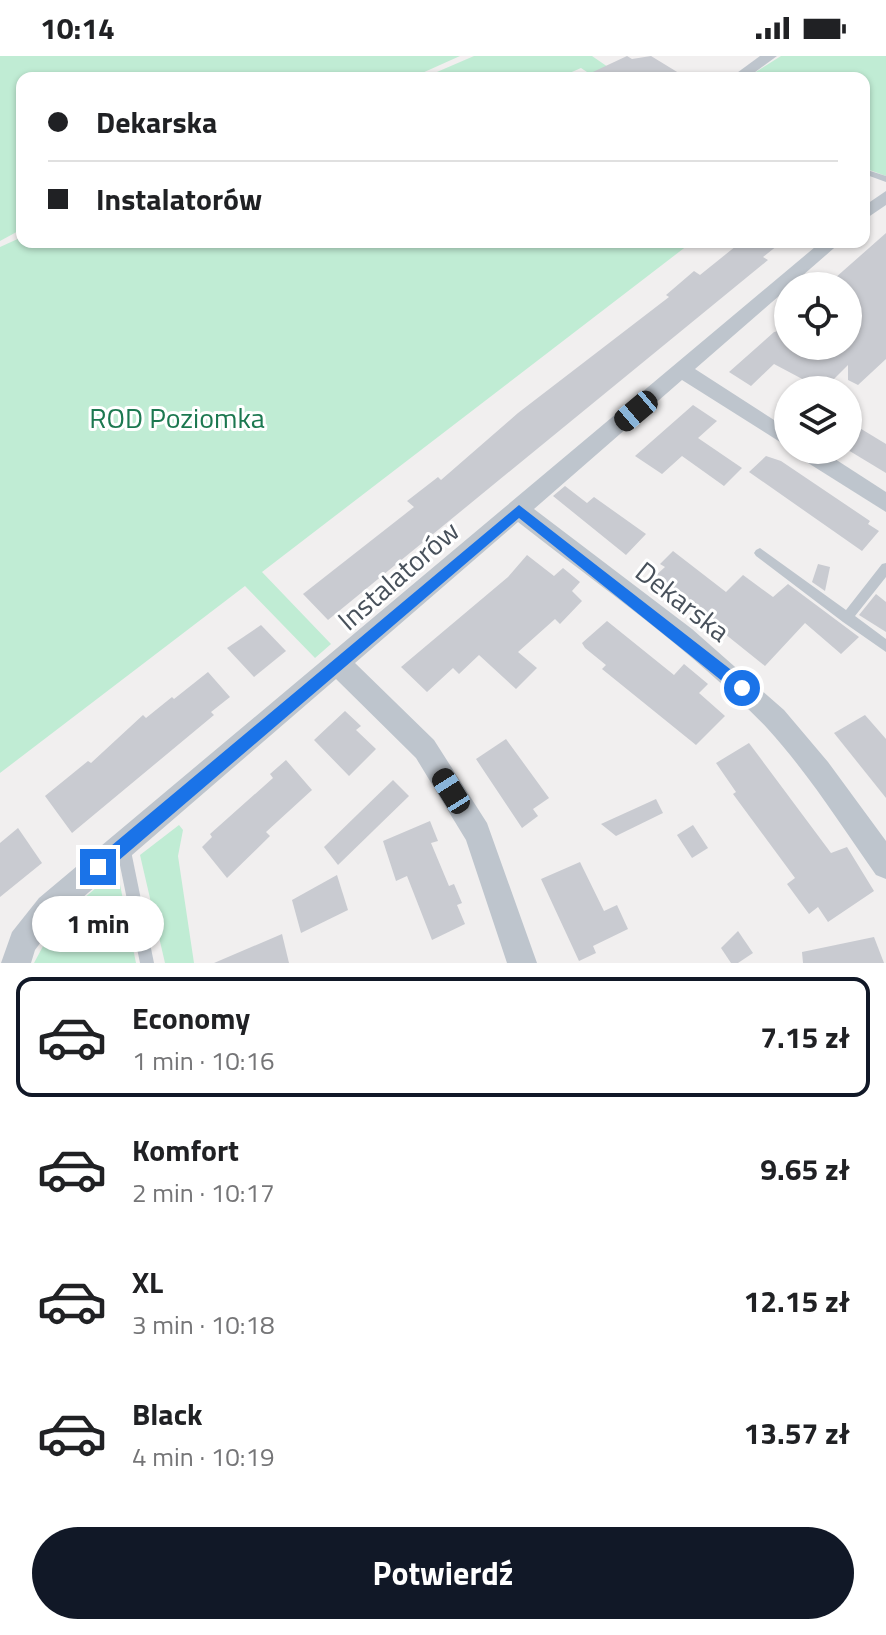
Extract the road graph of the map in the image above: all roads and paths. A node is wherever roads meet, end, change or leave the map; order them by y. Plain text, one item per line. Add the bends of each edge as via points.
1 (770, 56) edge
2 (746, 72) edge
3 (886, 196) edge
4 (870, 210) edge
5 (825, 248) edge
6 (683, 371) junction
7 (774, 430) edge
8 (826, 464) edge
9 (886, 503) edge
10 (519, 510) junction
11 (760, 553) dead end
12 (886, 568) edge
13 (847, 618) junction
14 (886, 646) edge
15 (339, 665) junction
16 (123, 846) junction
17 (886, 865) edge
18 (16, 963) edge
19 (147, 963) edge
20 (522, 963) edge

1 - 2 street
3 - 4 street
5 - 6 street, Instalatorów
6 - 7 street
6 - 10 street, Instalatorów
8 - 9 street
10 - 15 street, Instalatorów
10 - 17 street, Dekarska via 727,673 810,760
11 - 13 lane
12 - 13 lane
13 - 14 lane
15 - 16 street, Instalatorów
15 - 20 street via 425,749 477,833
16 - 18 street, Instalatorów via 34,924
16 - 19 lane

